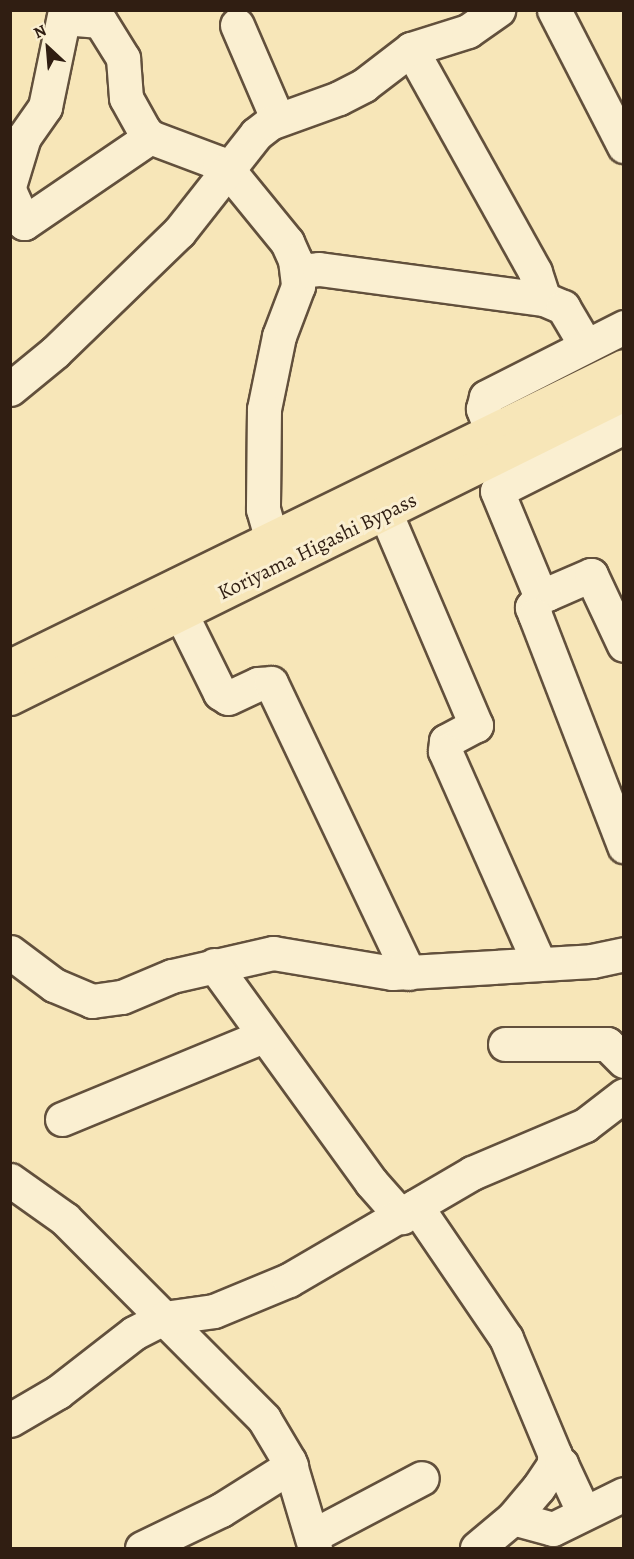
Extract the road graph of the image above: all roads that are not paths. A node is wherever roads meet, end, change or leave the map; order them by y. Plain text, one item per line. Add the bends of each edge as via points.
1 (554, 10) edge
2 (494, 12) edge
3 (64, 14) edge
4 (237, 25) dead end
5 (411, 49) junction
6 (278, 120) junction
7 (621, 136) edge
8 (150, 137) junction
9 (229, 171) junction
10 (10, 183) edge
11 (10, 192) edge
12 (298, 271) junction
13 (544, 299) junction
14 (624, 327) edge
15 (586, 346) junction
16 (624, 366) edge
17 (10, 389) edge
18 (624, 394) edge
19 (624, 427) edge
20 (502, 457) junction
21 (385, 512) junction
22 (272, 541) junction
23 (543, 592) junction
24 (181, 614) junction
25 (624, 645) edge
26 (10, 666) edge
27 (10, 698) edge
28 (624, 846) edge
29 (10, 952) edge
30 (624, 954) edge
31 (539, 963) junction
32 (214, 965) junction
33 (409, 973) junction
34 (263, 1036) junction
35 (505, 1044) dead end
36 (624, 1061) edge
37 (624, 1095) edge
38 (62, 1119) dead end
39 (624, 1124) edge
40 (585, 1125) junction
41 (10, 1180) edge
42 (409, 1212) junction
43 (164, 1318) junction
44 (10, 1420) edge
45 (554, 1461) junction
46 (291, 1466) junction
47 (422, 1478) dead end
48 (622, 1498) edge
49 (584, 1513) junction
50 (513, 1518) junction
51 (313, 1542) edge
52 (142, 1548) edge
53 (477, 1548) edge

1 - 7 street
2 - 5 street via 468,31
3 - 8 street via 91,18 106,27 123,58 129,105
3 - 10 street via 45,107 24,137
4 - 6 street
5 - 6 street via 364,85
5 - 13 street via 535,272
6 - 9 street via 256,134
8 - 9 street via 219,163
8 - 11 street via 24,223
9 - 12 street via 287,242
9 - 17 street via 179,232 55,352
12 - 13 street via 319,269
12 - 22 street via 298,286 279,336 264,409 263,509
13 - 15 street via 563,307
14 - 15 street
15 - 20 street via 486,397 483,409
16 - 20 main road, Koriyama Higashi Bypass
18 - 20 main road, Koriyama Higashi Bypass
19 - 20 street
20 - 21 main road, Koriyama Higashi Bypass
20 - 22 main road, Koriyama Higashi Bypass
20 - 23 street via 497,491 538,590
21 - 24 main road, Koriyama Higashi Bypass
21 - 31 street via 476,725 446,741 445,751
22 - 26 main road, Koriyama Higashi Bypass
23 - 25 street via 547,594 591,575
23 - 28 street via 532,608
24 - 27 main road, Koriyama Higashi Bypass
24 - 33 street via 220,693 228,698 258,684 271,683
29 - 32 street via 62,990 92,1001 122,997 172,976
30 - 31 street via 592,961
31 - 33 street
32 - 33 street via 273,953 369,971
32 - 34 street
34 - 38 street
34 - 42 street via 355,1155 371,1182
35 - 36 street via 607,1044
37 - 40 street
39 - 40 street
40 - 42 street via 502,1158
41 - 43 street via 65,1219
42 - 43 street via 289,1280 245,1300 214,1311
42 - 45 street via 506,1338 548,1434
43 - 44 street via 134,1333 58,1392
43 - 46 street via 264,1419 278,1437
45 - 49 street via 561,1464
45 - 50 street
46 - 51 street
46 - 52 street via 220,1510
47 - 51 street
48 - 49 street
49 - 50 street via 553,1529
50 - 53 street

